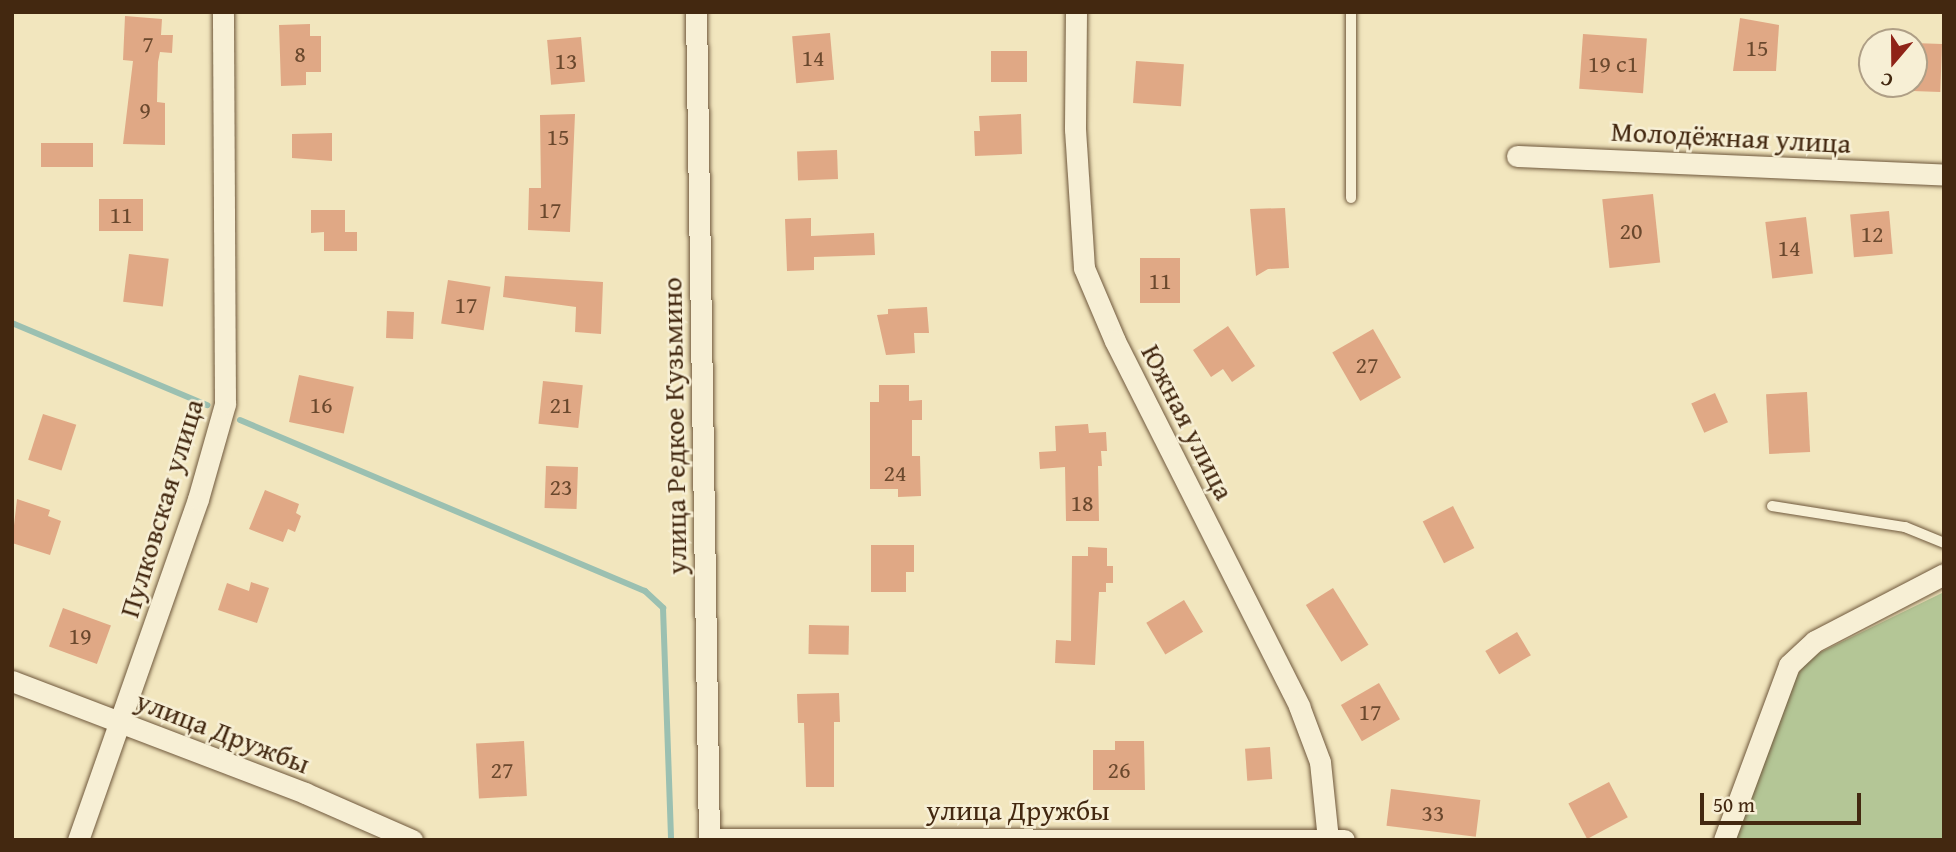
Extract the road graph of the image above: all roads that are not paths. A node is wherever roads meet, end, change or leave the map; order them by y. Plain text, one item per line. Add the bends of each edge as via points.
1 (223, 12) edge
2 (696, 12) edge
3 (1076, 12) edge
4 (1350, 12) edge
5 (1517, 156) dead end
6 (1944, 175) edge
7 (1351, 198) dead end
8 (1772, 506) dead end
9 (1944, 543) edge
10 (1944, 574) edge
11 (12, 681) edge
12 (120, 722) junction
13 (709, 839) edge
14 (1333, 839) edge
15 (78, 840) edge
16 (412, 840) edge
17 (1724, 840) edge

1 - 12 street, Пулковская улица via 225,404 198,499
2 - 13 street, улица Редкое Кузьмино
3 - 14 street, Южная улица via 1075,129 1084,268 1121,352 1299,706 1320,762
4 - 7 lane
5 - 6 street, Молодёжная улица
8 - 9 lane via 1905,527
10 - 17 street via 1815,641 1789,665
11 - 12 street, улица Дружбы
12 - 15 street, Пулковская улица
12 - 16 street, улица Дружбы
13 - 14 street, улица Дружбы

